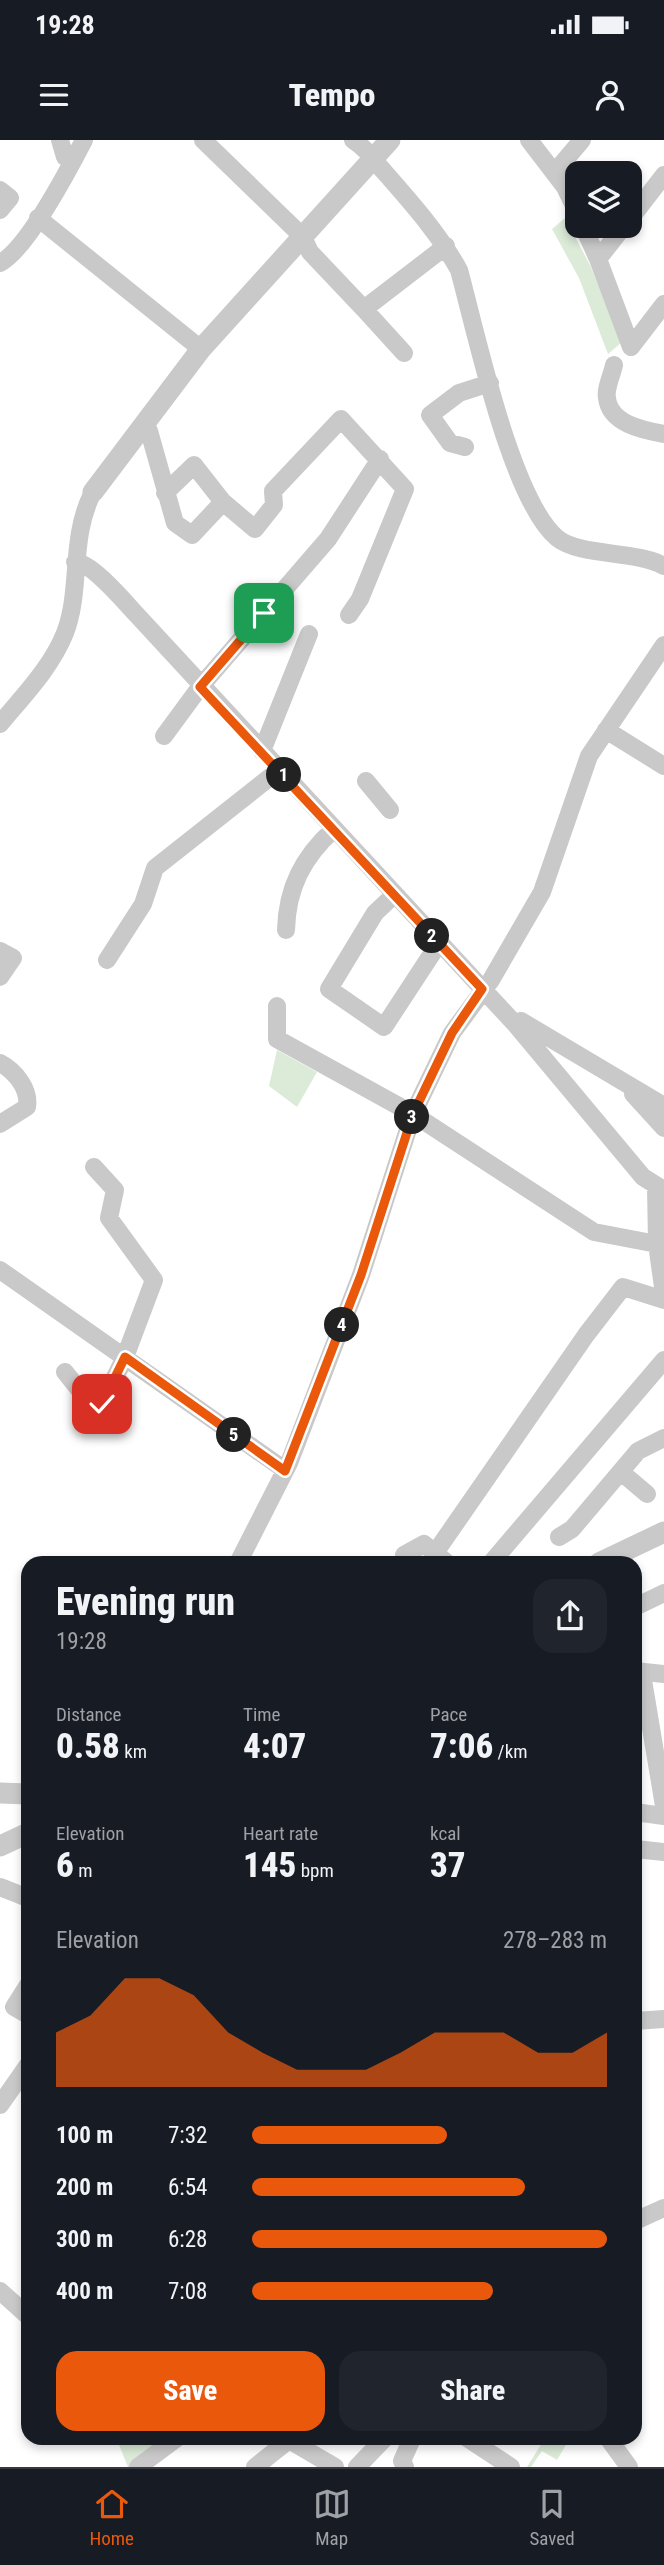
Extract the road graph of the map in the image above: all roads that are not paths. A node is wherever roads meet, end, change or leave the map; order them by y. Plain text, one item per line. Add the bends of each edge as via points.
1 (60, 140) edge
2 (84, 140) edge
3 (203, 140) edge
4 (354, 140) edge
5 (390, 140) edge
6 (529, 140) edge
7 (582, 140) edge
8 (374, 158) junction
9 (73, 161) junction
10 (555, 172) junction
11 (664, 175) edge
12 (0, 190) edge
13 (565, 190) edge
14 (642, 203) edge
15 (0, 210) edge
16 (38, 218) junction
17 (303, 237) junction
18 (588, 238) edge
19 (615, 238) edge
20 (446, 246) junction
21 (598, 259) junction
22 (0, 263) edge
23 (664, 304) edge
24 (365, 309) junction
25 (201, 349) junction
26 (404, 353) dead end
27 (614, 365) dead end
28 (490, 383) junction
29 (142, 426) junction
30 (664, 434) edge
31 (465, 447) dead end
32 (380, 459) junction
33 (93, 492) joint
34 (165, 493) junction
35 (223, 502) junction
36 (75, 562) junction
37 (664, 566) edge
38 (349, 615) dead end
39 (309, 634) dead end
40 (663, 650) edge
41 (200, 687) junction
42 (0, 724) edge
43 (606, 730) junction
44 (164, 736) dead end
45 (262, 751) junction
46 (664, 766) edge
47 (279, 770) junction
48 (366, 781) dead end
49 (390, 810) dead end
50 (334, 829) junction
51 (394, 895) junction
52 (286, 930) dead end
53 (439, 943) junction
54 (0, 951) edge
55 (107, 960) dead end
56 (0, 977) edge
57 (482, 989) junction
58 (277, 1006) dead end
59 (516, 1025) junction
60 (0, 1063) edge
61 (619, 1079) junction
62 (664, 1106) edge
63 (413, 1114) junction
64 (0, 1125) edge
65 (664, 1128) edge
66 (94, 1167) dead end
67 (660, 1188) edge
68 (657, 1244) junction
69 (0, 1270) edge
70 (664, 1294) edge
71 (664, 1300) edge
72 (125, 1357) junction
73 (664, 1360) edge
74 (65, 1372) dead end
75 (664, 1438) edge
76 (285, 1471) junction
77 (621, 1472) junction
78 (647, 1494) dead end
79 (664, 1532) edge
80 (559, 1536) dead end
81 (404, 1555) dead end
82 (242, 1556) edge
83 (438, 1556) edge
84 (442, 1556) edge
85 (497, 1556) edge
86 (614, 1556) edge
87 (664, 1592) edge
88 (642, 1603) edge
89 (642, 1673) edge
90 (664, 1674) edge
91 (642, 1693) edge
92 (0, 1793) edge
93 (21, 1794) edge
94 (664, 1806) edge
95 (642, 1813) edge
96 (664, 1816) edge
97 (21, 1836) edge
98 (0, 1846) edge
99 (642, 1850) edge
100 (664, 1852) edge
101 (0, 1887) edge
102 (21, 1896) edge
103 (21, 1997) edge
104 (21, 2011) edge
105 (664, 2019) edge
106 (642, 2021) edge
107 (21, 2075) edge
108 (0, 2105) edge
109 (664, 2208) edge
110 (642, 2218) edge
111 (0, 2291) edge
112 (21, 2310) edge
113 (164, 2445) edge
114 (284, 2445) edge
115 (296, 2445) edge
116 (378, 2445) edge
117 (409, 2445) edge
118 (478, 2445) edge
119 (612, 2445) edge
120 (626, 2466) edge
121 (138, 2467) edge
122 (255, 2467) edge
123 (335, 2467) edge
124 (356, 2467) edge
125 (405, 2467) edge
126 (511, 2467) edge

1 - 9 street via 65,158
2 - 9 street
3 - 17 street
4 - 8 street
5 - 8 street
6 - 10 street
7 - 10 street
8 - 17 street
8 - 20 street
9 - 16 street
10 - 13 street
11 - 14 street
12 - 15 street via 10,198
16 - 22 street
16 - 25 street
17 - 24 street via 310,252
17 - 25 street
18 - 21 street
19 - 21 street
20 - 24 street
20 - 28 street via 459,270
21 - 23 street via 631,347
24 - 26 street
25 - 29 street
27 - 30 street via 606,397 613,414 638,429
28 - 31 street via 459,393 430,415 450,443
28 - 37 street via 535,513 558,539
29 - 33 street
29 - 34 street via 149,431
32 - 35 street via 341,419 273,491 274,505 255,529
32 - 38 street via 405,489 360,599
32 - 41 street via 328,539
33 - 36 street via 84,510
34 - 35 street via 194,465
34 - 35 street via 175,523 192,535
36 - 41 street via 100,577
36 - 42 street via 66,632 46,669
39 - 45 street
40 - 43 street
41 - 44 street
41 - 45 street
43 - 46 street
43 - 57 street via 589,756 542,892
45 - 47 street
47 - 50 street
47 - 55 street via 155,868 143,904
48 - 49 street
50 - 51 street
50 - 52 street via 313,849 287,900
51 - 53 street
51 - 53 street via 375,913 330,989 384,1027
53 - 57 street
54 - 56 street via 13,958
57 - 59 street
57 - 63 street via 452,1033
58 - 63 street via 277,1039
59 - 61 street via 521,1021
59 - 67 street via 643,1177
60 - 64 street via 13,1069 29,1098 27,1107
61 - 62 street
61 - 65 street
63 - 68 street via 594,1232
63 - 76 street via 361,1275
66 - 72 street via 115,1190 109,1218 154,1280
67 - 68 street
68 - 70 street
69 - 72 street
71 - 84 street via 623,1287 586,1335
72 - 74 street via 102,1404 82,1392
72 - 76 street
73 - 85 street
75 - 77 street via 638,1451
76 - 82 street
77 - 78 street
77 - 80 street via 572,1529
79 - 86 street
81 - 83 street via 424,1545
87 - 88 street
89 - 90 street
91 - 94 street
92 - 93 street
95 - 96 street
97 - 98 street
99 - 100 street
101 - 102 street
103 - 104 street via 15,2007
105 - 106 street
107 - 108 street
109 - 110 street
111 - 112 street
113 - 121 street
114 - 122 street
115 - 123 street
116 - 124 street
117 - 125 street via 402,2461
118 - 126 street
119 - 120 street

